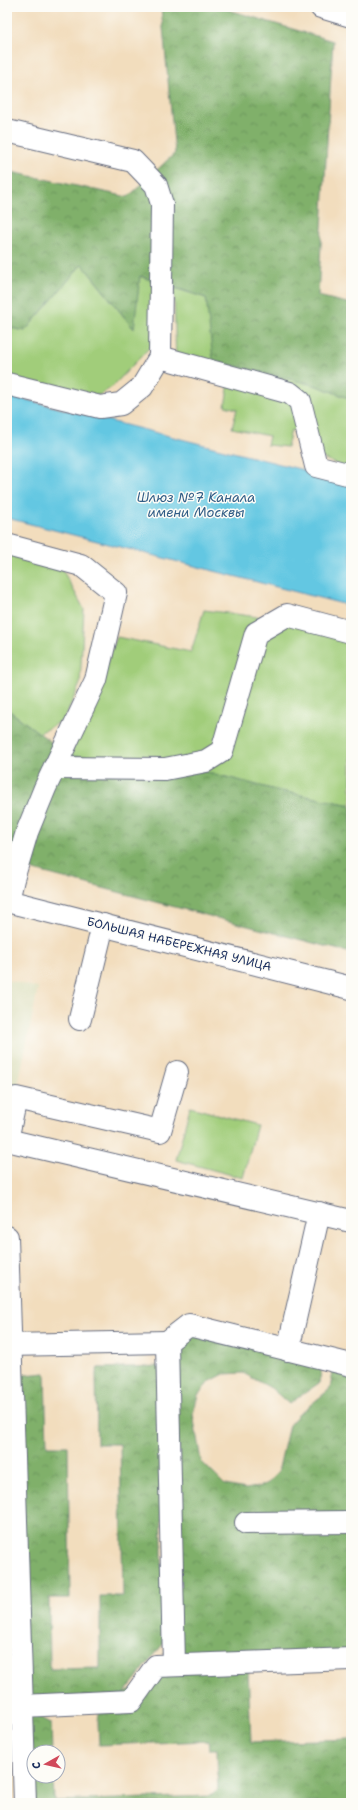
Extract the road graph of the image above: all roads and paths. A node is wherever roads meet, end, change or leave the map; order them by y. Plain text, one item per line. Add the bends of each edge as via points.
1 (321, 7) edge
2 (351, 16) edge
3 (7, 131) edge
4 (160, 357) junction
5 (7, 384) edge
6 (351, 474) edge
7 (7, 545) edge
8 (351, 632) edge
9 (54, 768) junction
10 (8, 901) edge
11 (102, 925) junction
12 (351, 988) edge
13 (80, 1019) dead end
14 (177, 1072) dead end
15 (7, 1140) edge
16 (319, 1213) junction
17 (351, 1221) edge
18 (7, 1237) edge
19 (167, 1342) junction
20 (9, 1345) edge
21 (288, 1350) junction
22 (351, 1365) edge
23 (351, 1522) edge
24 (246, 1523) dead end
25 (351, 1659) edge
26 (174, 1665) junction
27 (17, 1700) edge
28 (25, 1803) edge

1 - 2 street
3 - 4 street via 133,161 156,185 162,204
4 - 5 street via 142,387 121,404 100,407
4 - 6 street via 290,393 300,401 316,466
7 - 9 street via 81,565 116,593 96,680
8 - 9 street via 287,615 256,633 222,751 206,761 165,769
9 - 10 street via 27,832
10 - 11 street, БОЛЬШАЯ НАБЕРЕЖНАЯ УЛИЦА
11 - 12 street, БОЛЬШАЯ НАБЕРЕЖНАЯ УЛИЦА
11 - 13 street
14 - 15 street via 160,1131 16,1098
15 - 16 street
16 - 17 street
16 - 21 street
18 - 20 street
19 - 20 street
19 - 21 street via 189,1325
19 - 26 street
20 - 27 street
21 - 22 street
23 - 24 street
25 - 26 street
26 - 27 street via 156,1666 131,1701
27 - 28 street

